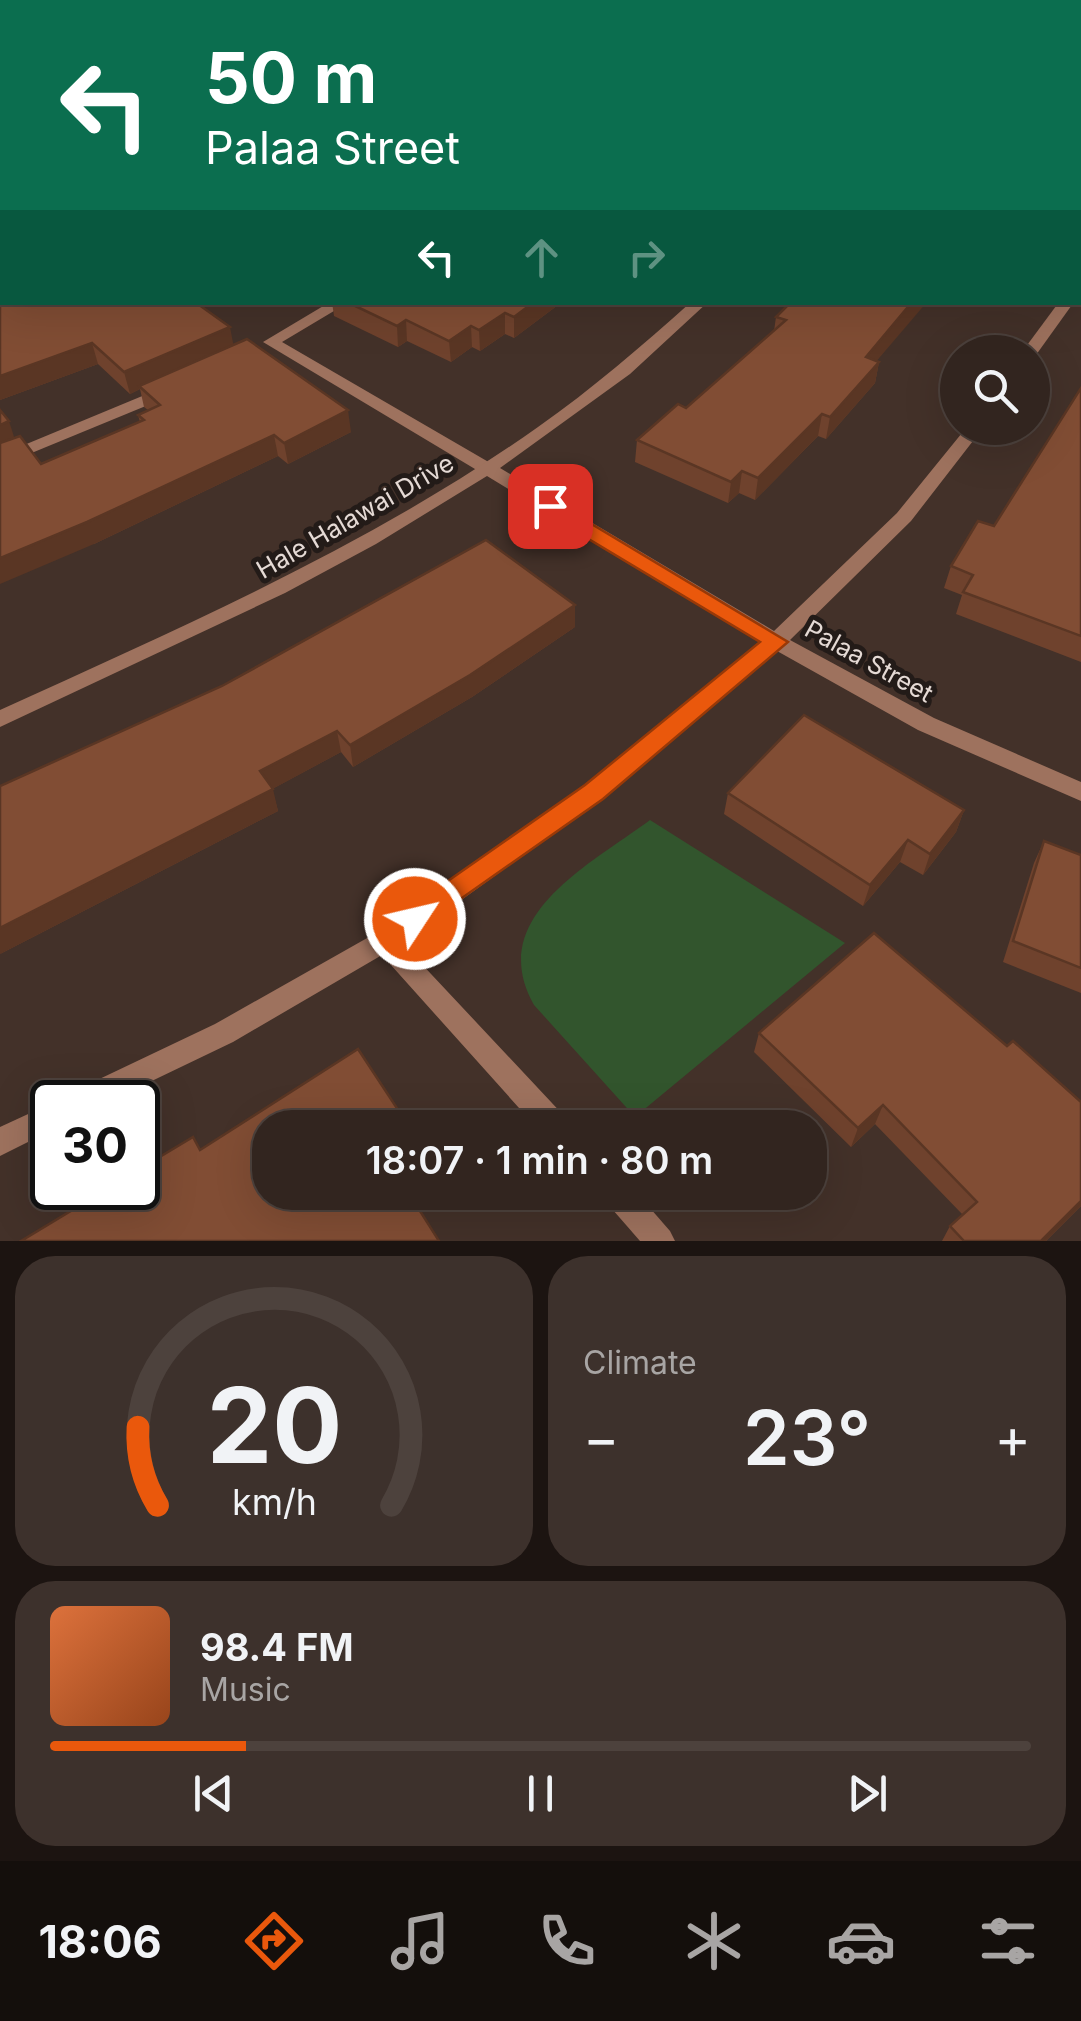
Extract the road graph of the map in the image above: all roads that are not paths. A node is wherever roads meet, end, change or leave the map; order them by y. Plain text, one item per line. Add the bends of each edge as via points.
1 (337, 305) edge
2 (699, 305) edge
3 (1065, 305) edge
4 (1043, 335) edge
5 (271, 342) junction
6 (254, 350) edge
7 (186, 381) edge
8 (961, 445) edge
9 (0, 461) edge
10 (486, 468) junction
11 (776, 642) junction
12 (0, 718) edge
13 (1081, 792) edge
14 (386, 940) junction
15 (126, 1080) edge
16 (540, 1110) edge
17 (30, 1127) edge
18 (0, 1142) edge
19 (632, 1210) edge
20 (660, 1241) edge

1 - 5 street
2 - 10 street, Hale Halawai Drive via 574,411
3 - 4 street
5 - 6 street
5 - 10 street, Palaa Street
7 - 9 street
8 - 11 street via 904,517
10 - 11 street, Palaa Street
10 - 12 street, Hale Halawai Drive via 271,594
11 - 13 street, Palaa Street via 926,724
11 - 14 street via 594,792
14 - 15 street via 224,1033
14 - 16 street
17 - 18 street
19 - 20 street

